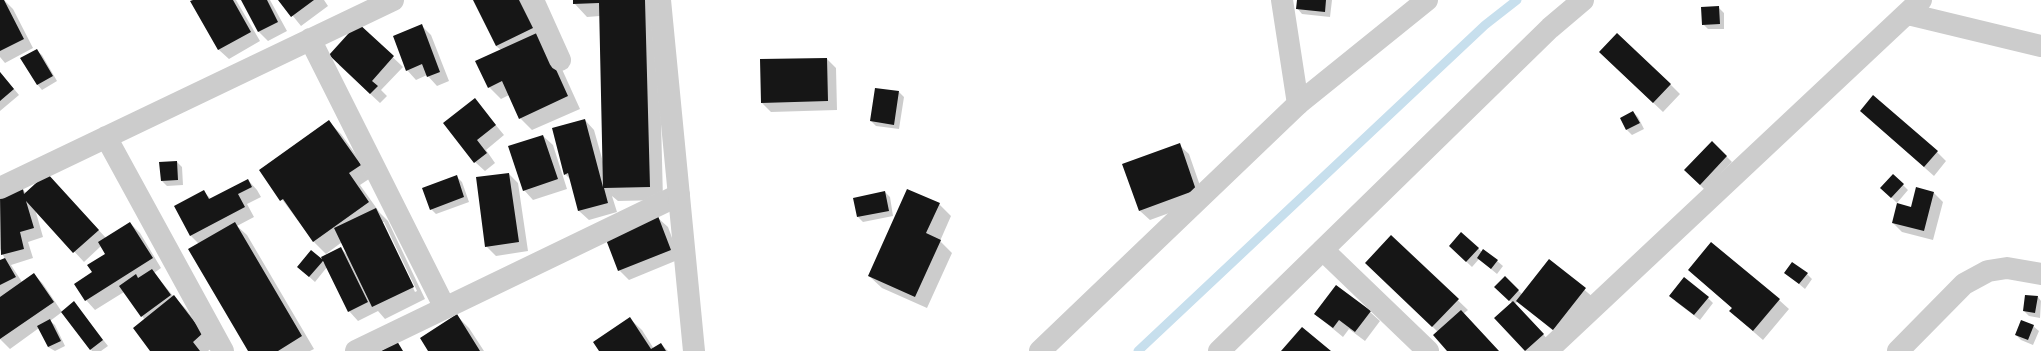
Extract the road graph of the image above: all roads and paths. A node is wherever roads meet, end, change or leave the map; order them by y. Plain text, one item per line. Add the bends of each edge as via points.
1 (393, 0) edge
2 (533, 0) edge
3 (660, 0) edge
4 (1282, 0) edge
5 (1583, 0) edge
6 (1417, 4) edge
7 (1915, 7) edge
8 (310, 39) junction
9 (2041, 46) edge
10 (560, 60) dead end
11 (1298, 104) junction
12 (106, 137) junction
13 (0, 188) edge
14 (679, 195) junction
15 (1323, 250) junction
16 (2041, 274) edge
17 (445, 308) junction
18 (223, 351) edge
19 (356, 351) edge
20 (694, 351) edge
21 (1040, 351) edge
22 (1219, 351) edge
23 (1428, 351) edge
24 (1547, 351) edge
25 (1898, 351) edge

1 - 8 street
2 - 10 street
3 - 14 street
4 - 11 street
5 - 15 street via 1550,28
6 - 11 street
7 - 9 street
7 - 24 street
8 - 12 street
8 - 17 street
11 - 21 street
12 - 13 street
12 - 18 street
14 - 17 street
14 - 20 street
15 - 22 street
15 - 23 street
16 - 25 street via 2007,268 1988,271 1964,284
17 - 19 street

